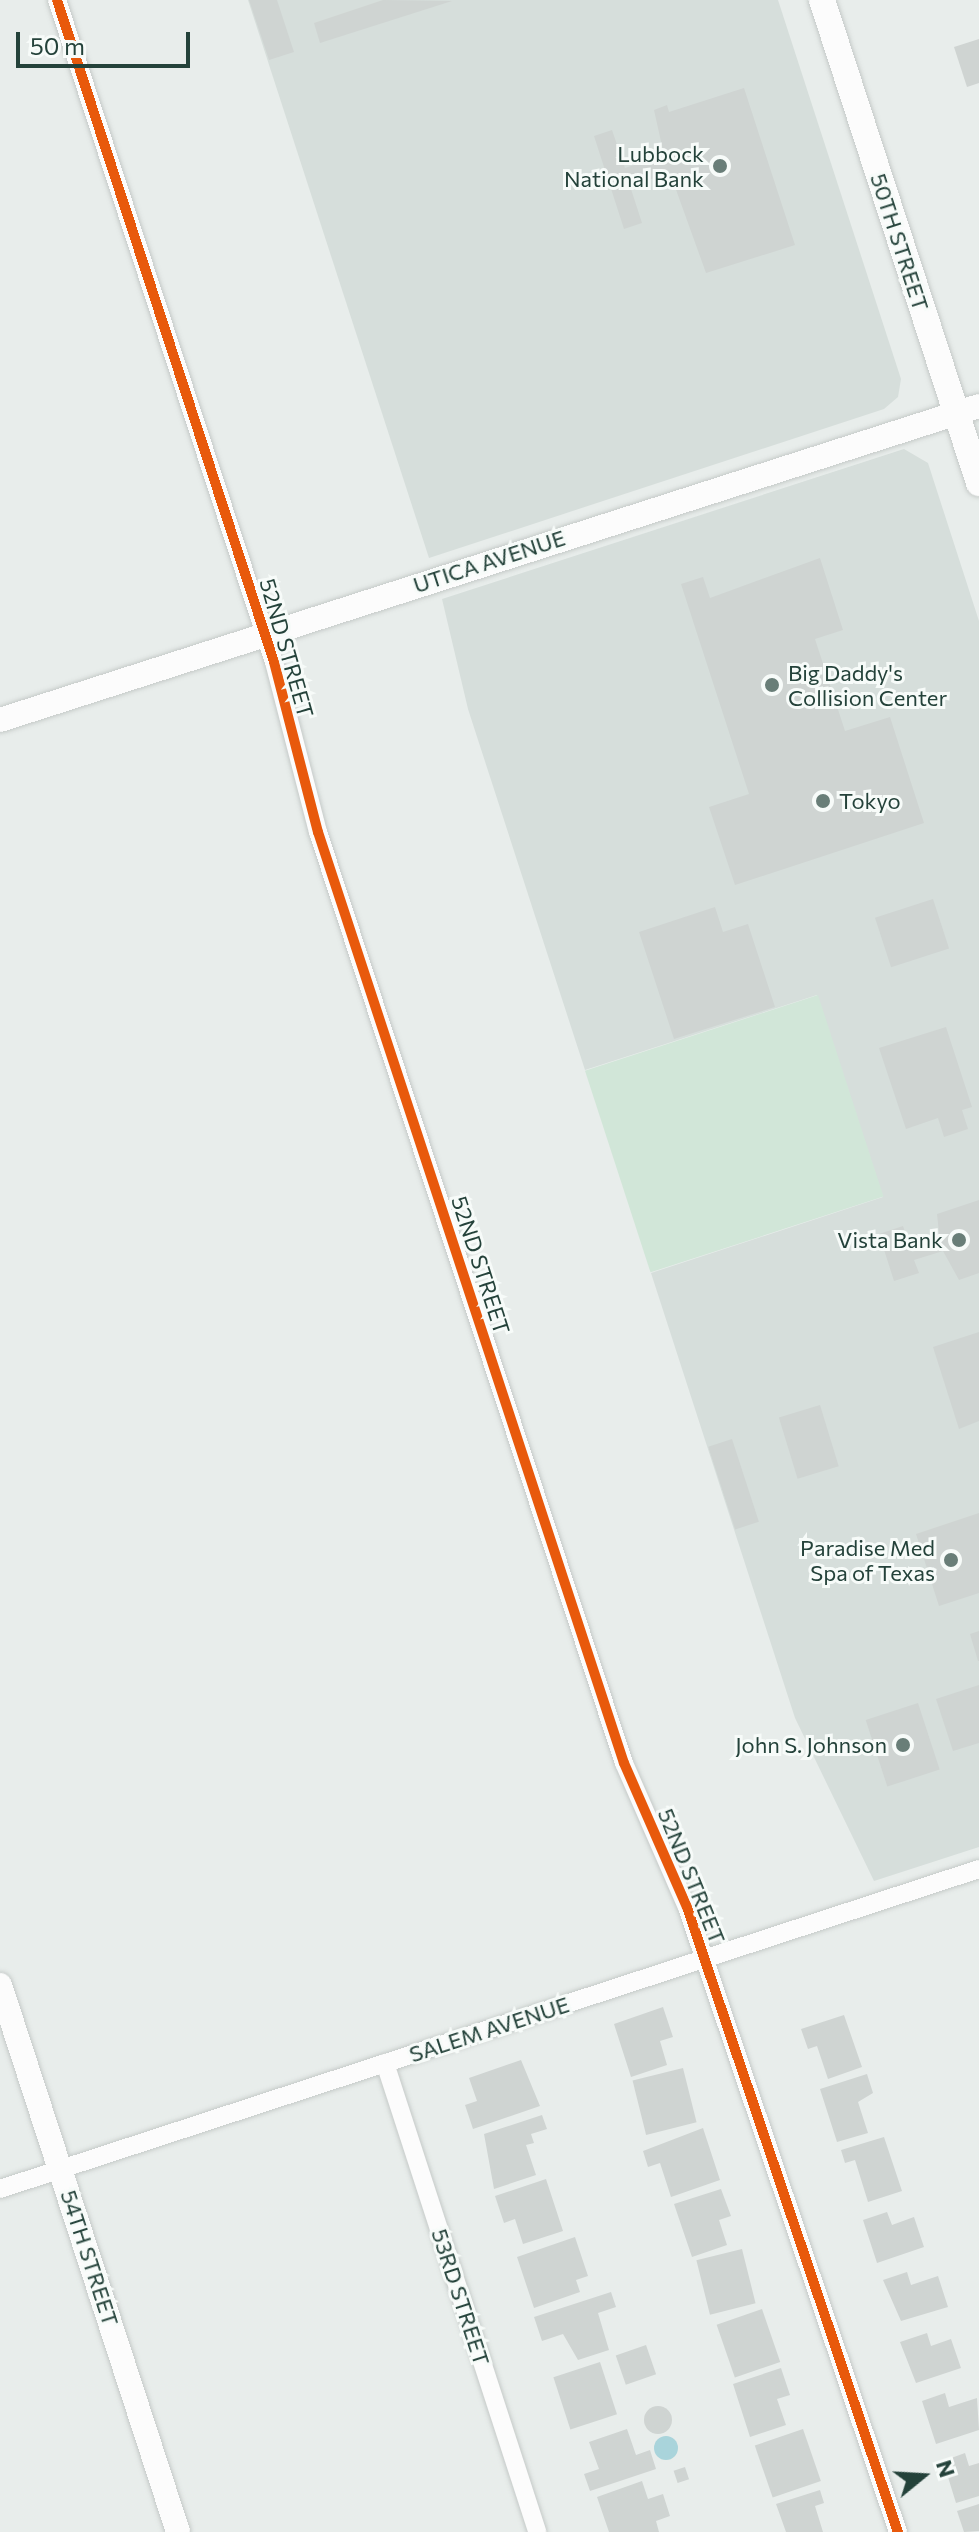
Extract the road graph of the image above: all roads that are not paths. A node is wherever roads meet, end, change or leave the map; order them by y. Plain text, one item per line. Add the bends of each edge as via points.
1 (57, 0) edge
2 (822, 0) edge
3 (968, 410) edge
4 (979, 483) edge
5 (264, 634) junction
6 (0, 720) edge
7 (979, 1869) edge
8 (704, 1958) junction
9 (0, 1985) edge
10 (385, 2063) junction
11 (60, 2169) junction
12 (0, 2189) edge
13 (178, 2532) edge
14 (537, 2532) edge
15 (898, 2532) edge

1 - 5 street, 52ND STREET
2 - 3 main road, 50TH STREET
3 - 4 main road, 50TH STREET
3 - 5 street, UTICA AVENUE
5 - 6 street, UTICA AVENUE
5 - 8 street, 52ND STREET via 318,832 621,1756
7 - 8 street, SALEM AVENUE
8 - 10 street, SALEM AVENUE
8 - 15 street, 52ND STREET
9 - 11 street, 54TH STREET
10 - 11 street, SALEM AVENUE
10 - 14 street, 53RD STREET
11 - 12 street, SALEM AVENUE
11 - 13 street, 54TH STREET

